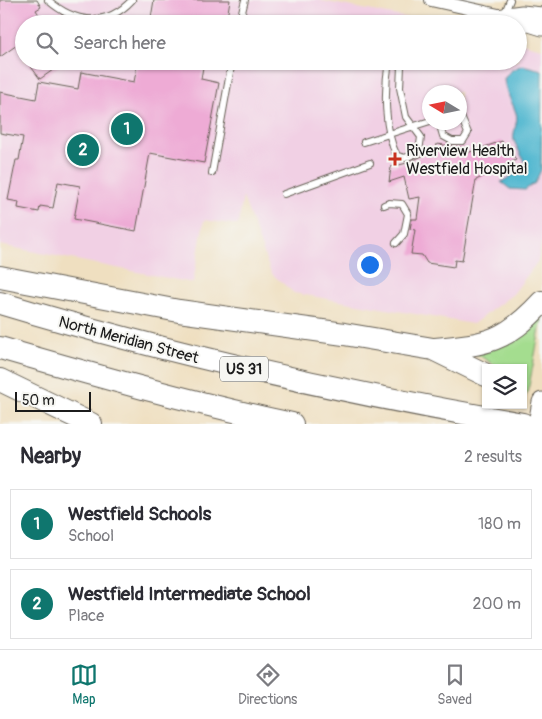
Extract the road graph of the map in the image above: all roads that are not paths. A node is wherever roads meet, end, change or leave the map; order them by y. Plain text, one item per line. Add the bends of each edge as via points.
1 (48, 0) edge
2 (132, 0) edge
3 (245, 0) edge
4 (431, 0) edge
5 (510, 0) edge
6 (69, 15) edge
7 (109, 15) edge
8 (242, 15) edge
9 (498, 15) edge
10 (503, 15) edge
11 (509, 15) edge
12 (542, 15) edge
13 (527, 23) edge
14 (542, 28) edge
15 (230, 70) edge
16 (388, 70) edge
17 (401, 70) edge
18 (422, 123) edge
19 (414, 125) junction
20 (441, 130) edge
21 (467, 130) edge
22 (390, 134) junction
23 (364, 142) dead end
24 (370, 163) dead end
25 (212, 173) dead end
26 (284, 194) dead end
27 (384, 205) dead end
28 (396, 243) dead end
29 (0, 277) edge
30 (542, 302) edge
31 (0, 303) edge
32 (0, 348) edge
33 (433, 349) junction
34 (482, 373) edge
35 (0, 380) edge
36 (542, 402) edge
37 (520, 409) edge
38 (90, 424) edge
39 (292, 424) edge
40 (523, 424) edge
41 (529, 424) edge
42 (538, 424) edge

1 - 6 lane
2 - 7 lane
3 - 8 lane
4 - 9 street
5 - 10 lane
11 - 12 street
13 - 14 street
15 - 25 lane
16 - 22 lane via 385,95
17 - 19 lane via 401,96 406,117
18 - 19 lane
19 - 22 lane
19 - 22 lane via 421,137 419,152 405,158 397,156
20 - 21 lane via 443,136 452,141 463,141
22 - 23 lane
24 - 26 lane
27 - 28 lane via 402,204 408,214 404,234
29 - 33 highway via 179,311
30 - 33 highway via 521,324 498,338 471,346
31 - 40 highway, North Meridian Street / US 31 via 235,367 342,391
32 - 39 highway via 135,386
33 - 34 highway
35 - 38 highway
36 - 42 main road
37 - 41 highway

